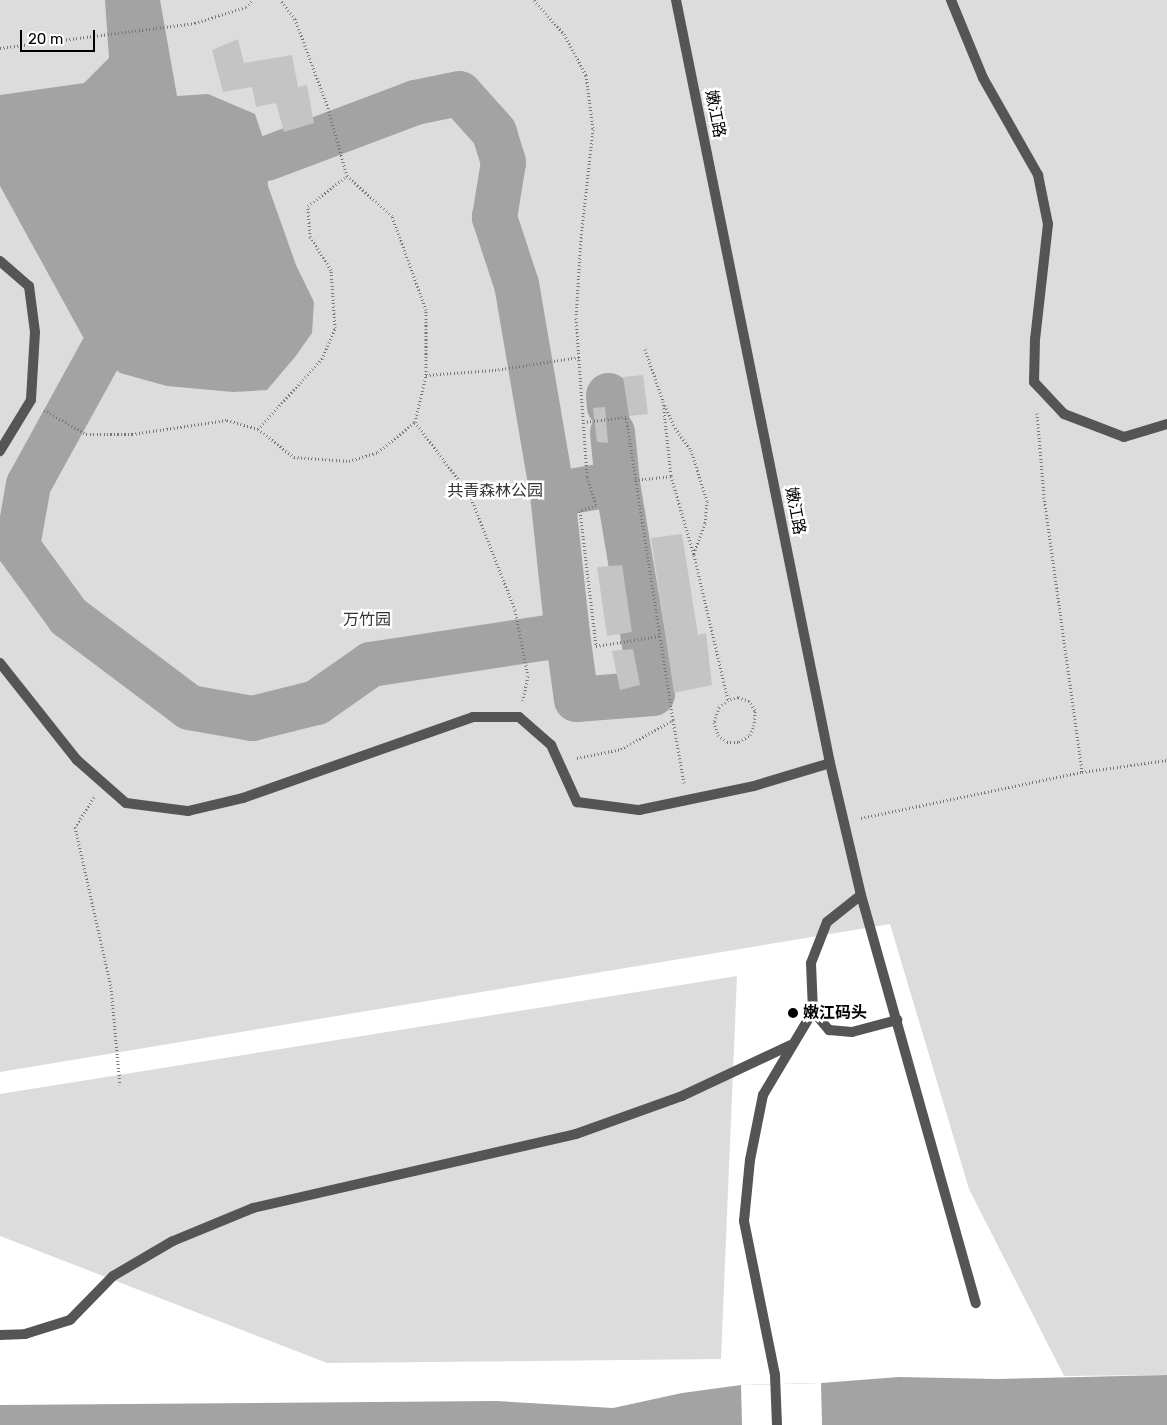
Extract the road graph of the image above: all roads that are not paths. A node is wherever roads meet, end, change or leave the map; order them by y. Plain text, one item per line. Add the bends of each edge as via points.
1 (676, 0) edge
2 (951, 0) edge
3 (0, 261) edge
4 (1167, 424) edge
5 (0, 451) edge
6 (0, 663) edge
7 (830, 764) junction
8 (861, 895) junction
9 (813, 1011) junction
10 (896, 1020) junction
11 (791, 1045) junction
12 (976, 1303) dead end
13 (0, 1335) edge
14 (777, 1425) edge

1 - 7 street, 嫩江路
2 - 4 street via 983,78 1038,176 1048,224 1035,339 1034,382 1064,414 1124,437
3 - 5 street via 29,286 35,332 31,400
6 - 7 street via 77,760 126,803 188,811 242,798 473,717 519,717 551,745 577,802 639,810 754,786
7 - 8 street, 嫩江路
8 - 9 street via 827,922 811,963
8 - 10 street, 嫩江路
9 - 10 street via 829,1030 852,1032
9 - 11 street
10 - 12 street, 嫩江路
11 - 13 street via 682,1096 576,1134 253,1208 173,1241 113,1276 70,1320 25,1334
11 - 14 street via 763,1095 750,1160 744,1221 775,1375

